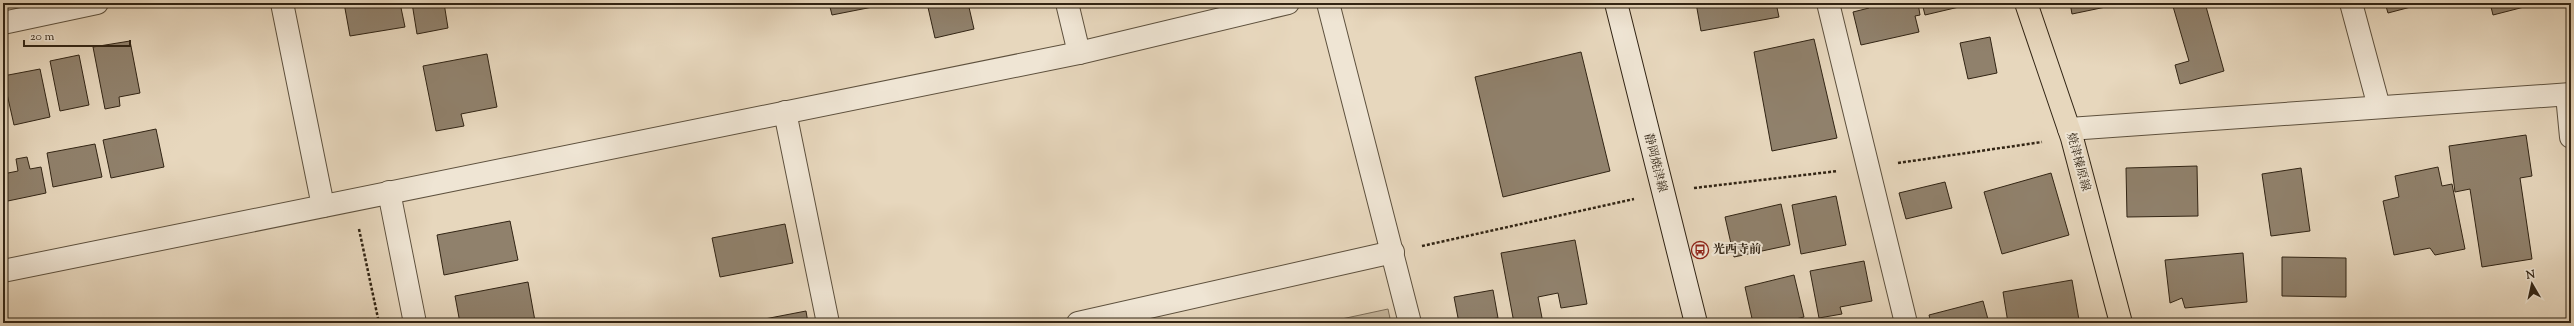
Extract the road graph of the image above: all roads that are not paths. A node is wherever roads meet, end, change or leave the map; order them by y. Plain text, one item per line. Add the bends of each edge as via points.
1 (97, 3) edge
2 (282, 3) edge
3 (1068, 3) edge
4 (1288, 3) edge
5 (1328, 3) edge
6 (1616, 3) edge
7 (1828, 3) edge
8 (2026, 3) edge
9 (2351, 3) edge
10 (3, 23) edge
11 (1080, 53) junction
12 (2569, 95) edge
13 (2379, 107) junction
14 (785, 112) junction
15 (2069, 129) junction
16 (2571, 137) edge
17 (389, 192) junction
18 (323, 206) junction
19 (1393, 252) junction
20 (3, 271) edge
21 (415, 323) edge
22 (828, 323) edge
23 (1078, 323) edge
24 (1410, 323) edge
25 (1696, 323) edge
26 (1906, 323) edge
27 (2121, 323) edge

1 - 10 street
2 - 18 street
3 - 11 street
4 - 11 street
5 - 19 street
6 - 25 street, 静岡焼津線
7 - 26 street
8 - 15 main road, 焼津榛原線
9 - 13 street
11 - 14 street
12 - 13 street
12 - 16 street
13 - 15 street
14 - 17 street
14 - 22 street
15 - 27 main road, 焼津榛原線
17 - 18 street
17 - 21 street
18 - 20 street
19 - 23 street
19 - 24 street

